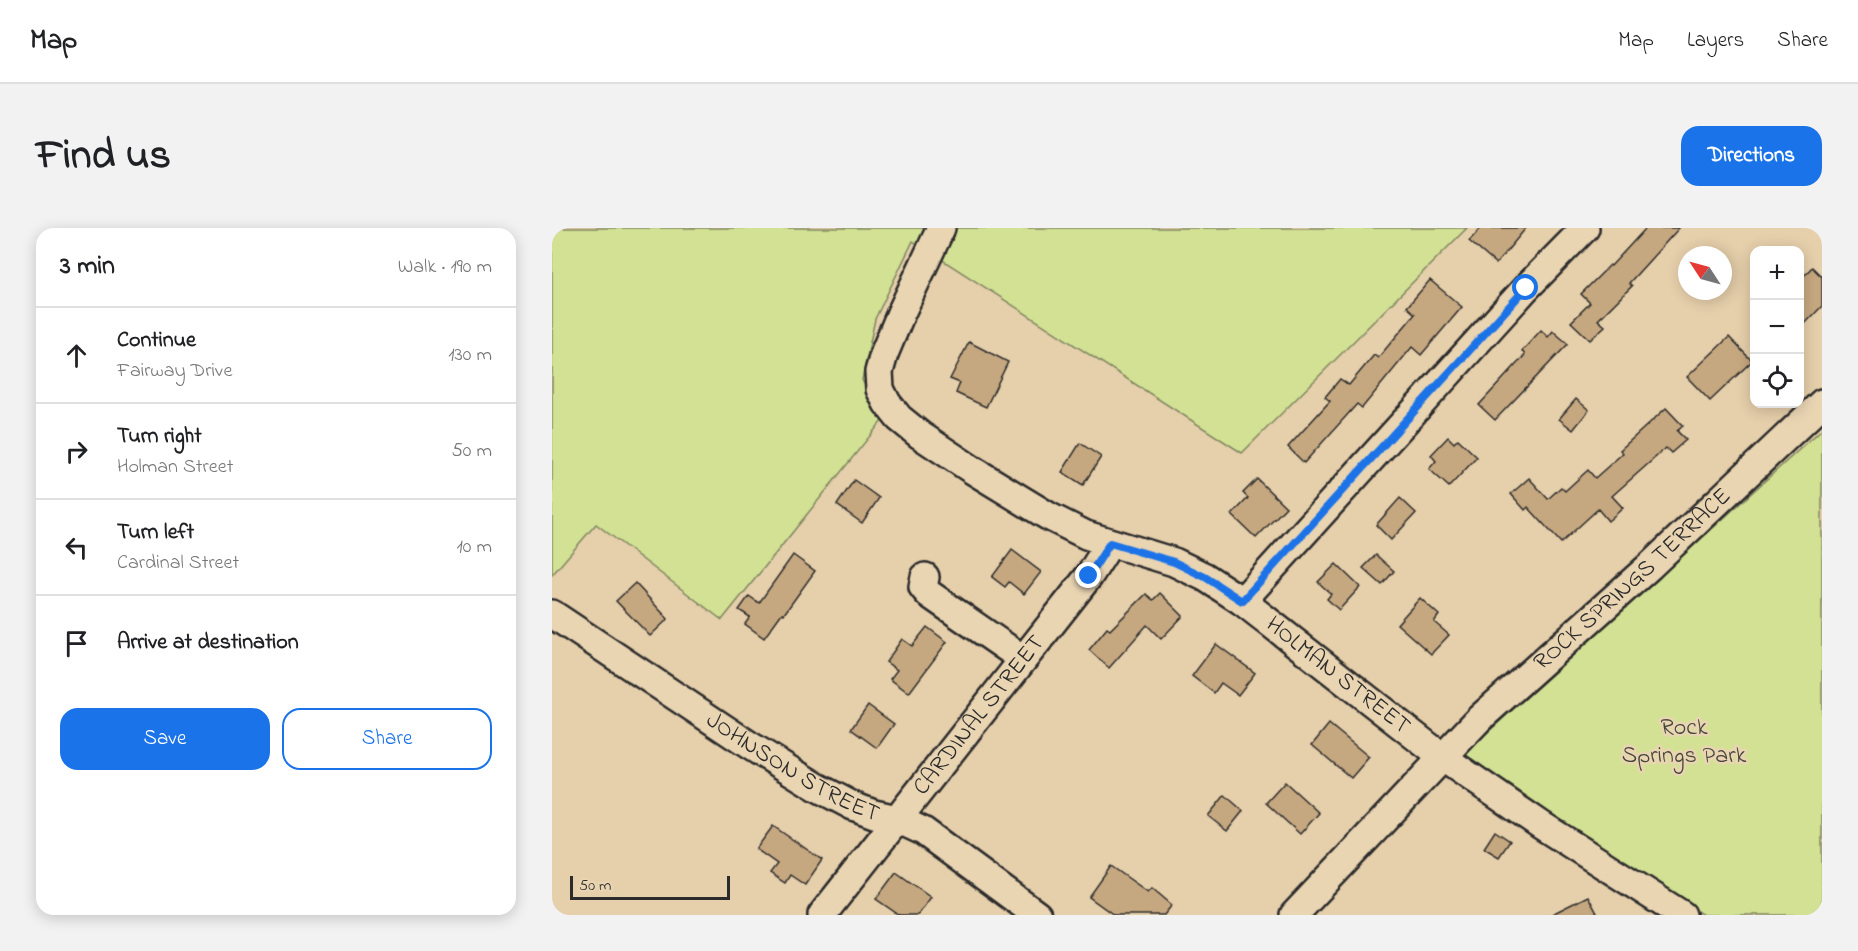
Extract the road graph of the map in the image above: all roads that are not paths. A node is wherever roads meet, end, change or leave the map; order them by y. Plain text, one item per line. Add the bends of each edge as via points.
1 (941, 228) edge
2 (1585, 228) edge
3 (1822, 403) edge
4 (1110, 543) junction
5 (925, 577) dead end
6 (1242, 601) junction
7 (552, 614) edge
8 (1023, 659) junction
9 (1442, 757) junction
10 (897, 819) junction
11 (822, 915) edge
12 (1037, 915) edge
13 (1294, 915) edge
14 (1682, 915) edge

1 - 4 street, HOLMAN STREET via 884,354 880,389 887,403 920,435 971,469 1048,516
2 - 6 street via 1519,295
3 - 9 street, ROCK SPRINGS TERRACE
4 - 6 street, HOLMAN STREET via 1174,562
4 - 8 street, CARDINAL STREET
5 - 8 street via 923,588 929,594
6 - 9 street, HOLMAN STREET
7 - 10 street, JOHNSON STREET via 817,787 853,806
8 - 10 street, CARDINAL STREET
9 - 13 street, ROCK SPRINGS TERRACE
9 - 14 street, HOLMAN STREET
10 - 11 street, CARDINAL STREET
10 - 12 street, JOHNSON STREET via 923,831

